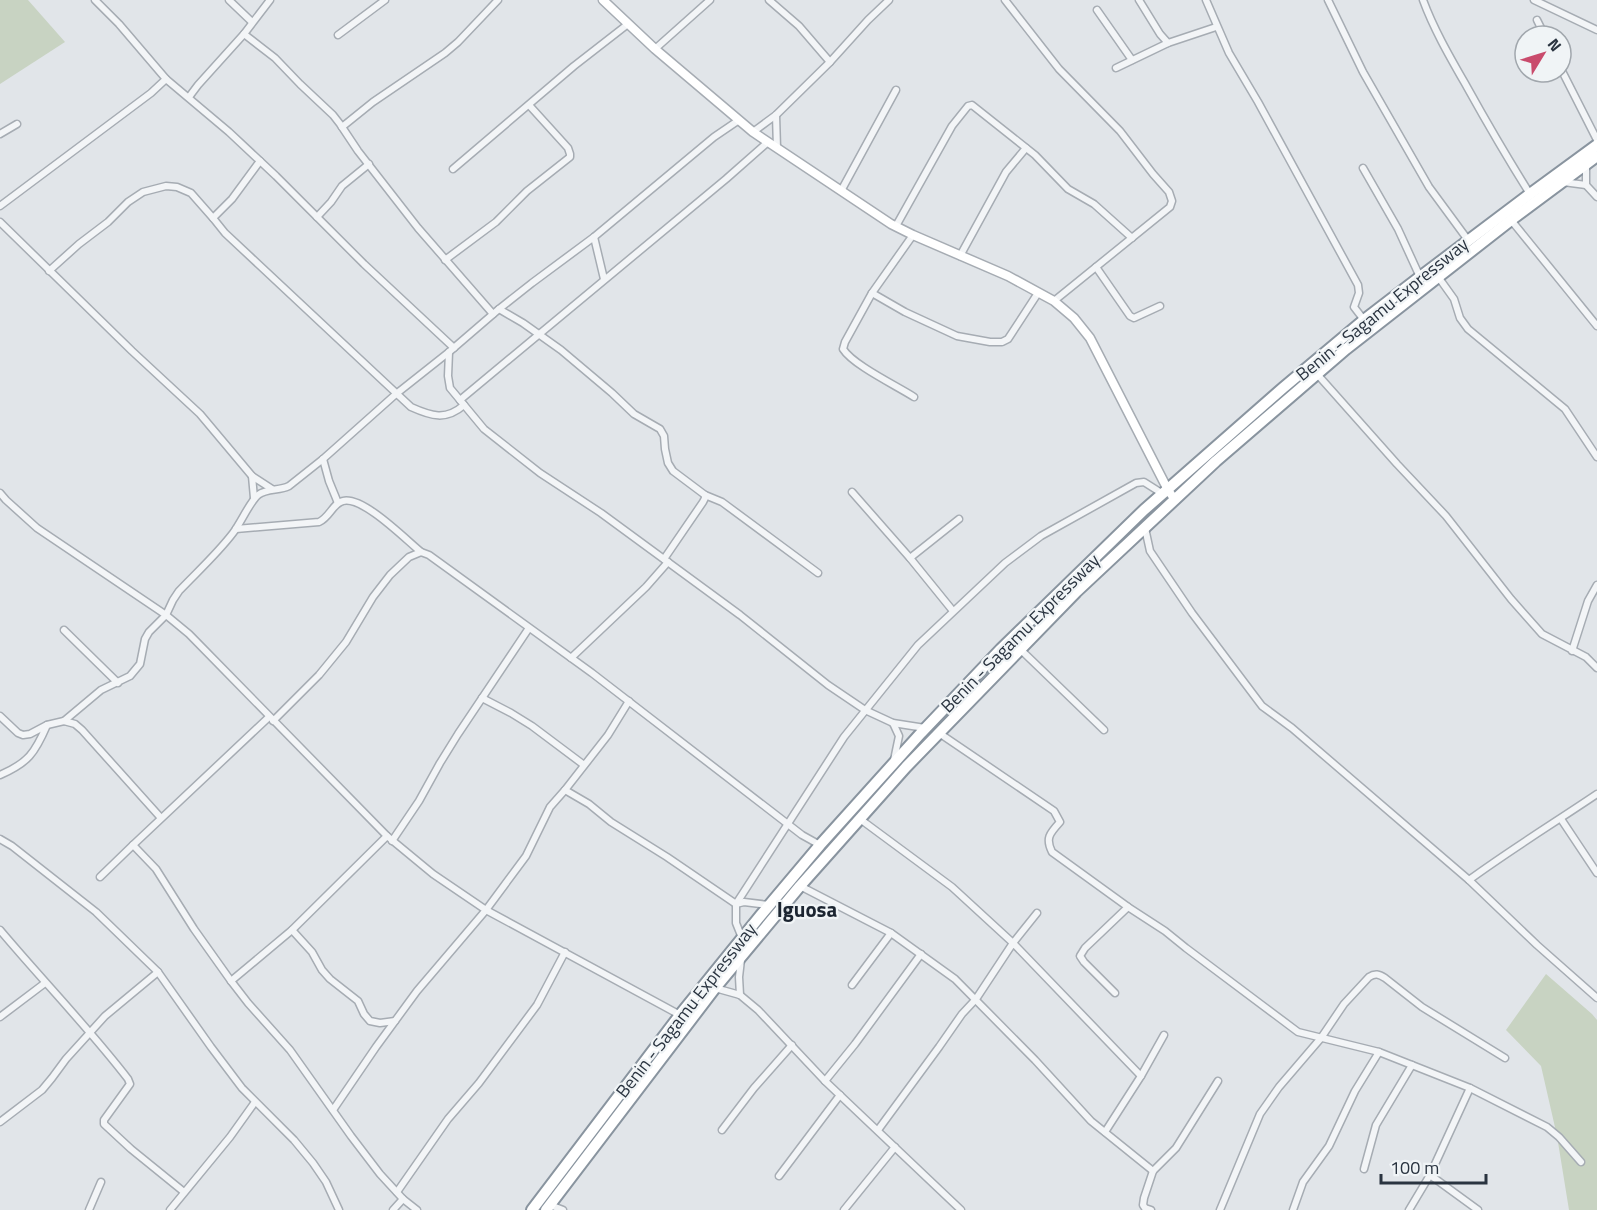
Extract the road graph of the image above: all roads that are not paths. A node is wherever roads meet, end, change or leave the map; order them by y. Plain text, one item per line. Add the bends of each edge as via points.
1 (95, 0) edge
2 (228, 0) edge
3 (270, 0) edge
4 (385, 0) edge
5 (498, 0) edge
6 (603, 0) edge
7 (710, 0) edge
8 (770, 0) edge
9 (889, 0) edge
10 (1005, 0) edge
11 (1139, 0) edge
12 (1206, 0) edge
13 (1328, 0) edge
14 (1423, 0) edge
15 (1534, 0) edge
16 (1097, 10) dead end
17 (1537, 20) dead end
18 (252, 22) junction
19 (628, 24) junction
20 (1539, 24) edge
21 (1216, 27) junction
22 (1597, 30) edge
23 (244, 34) junction
24 (338, 35) dead end
25 (1168, 43) junction
26 (655, 49) junction
27 (1132, 60) junction
28 (830, 62) junction
29 (1116, 68) dead end
30 (166, 79) junction
31 (1569, 84) edge
32 (896, 90) dead end
33 (189, 97) junction
34 (529, 105) junction
35 (777, 116) junction
36 (740, 120) junction
37 (17, 124) dead end
38 (342, 127) junction
39 (753, 132) junction
40 (0, 134) edge
41 (1597, 140) edge
42 (768, 142) junction
43 (1597, 145) edge
44 (777, 148) junction
45 (1026, 148) junction
46 (1597, 156) edge
47 (260, 161) junction
48 (369, 164) junction
49 (1586, 164) junction
50 (1363, 168) dead end
51 (453, 169) dead end
52 (1562, 182) junction
53 (1586, 185) junction
54 (841, 190) junction
55 (1597, 197) edge
56 (1532, 198) junction
57 (0, 206) edge
58 (213, 218) junction
59 (317, 218) junction
60 (1511, 220) junction
61 (0, 222) edge
62 (896, 226) junction
63 (913, 235) junction
64 (594, 237) junction
65 (1132, 238) junction
66 (1468, 240) junction
67 (960, 256) junction
68 (445, 260) junction
69 (1096, 267) junction
70 (49, 272) junction
71 (1420, 277) junction
72 (1439, 278) junction
73 (604, 279) junction
74 (1038, 292) junction
75 (872, 293) junction
76 (1054, 301) junction
77 (1160, 306) dead end
78 (496, 311) junction
79 (1364, 321) junction
80 (1597, 326) edge
81 (539, 334) junction
82 (1343, 345) junction
83 (451, 350) junction
84 (1317, 374) junction
85 (396, 394) junction
86 (914, 397) dead end
87 (462, 402) junction
88 (1597, 457) edge
89 (323, 459) junction
90 (252, 476) junction
91 (273, 490) junction
92 (852, 492) dead end
93 (1165, 492) junction
94 (0, 493) edge
95 (705, 495) junction
96 (254, 498) junction
97 (1175, 500) junction
98 (338, 503) junction
99 (958, 519) dead end
100 (1145, 528) junction
101 (236, 529) junction
102 (421, 552) junction
103 (910, 558) junction
104 (666, 560) junction
105 (818, 573) dead end
106 (1597, 585) edge
107 (953, 610) junction
108 (166, 615) junction
109 (529, 628) junction
110 (64, 630) dead end
111 (1021, 650) junction
112 (1572, 651) junction
113 (571, 658) junction
114 (1597, 668) edge
115 (118, 682) junction
116 (482, 698) junction
117 (629, 702) junction
118 (865, 710) junction
119 (0, 716) edge
120 (271, 719) junction
121 (64, 721) junction
122 (893, 723) junction
123 (47, 724) junction
124 (925, 728) junction
125 (1104, 730) dead end
126 (939, 734) junction
127 (894, 763) junction
128 (584, 765) junction
129 (0, 775) edge
130 (565, 790) junction
131 (1597, 794) edge
132 (161, 818) junction
133 (860, 819) junction
134 (1561, 819) junction
135 (789, 824) junction
136 (0, 838) edge
137 (389, 839) junction
138 (133, 845) junction
139 (820, 845) junction
140 (1597, 873) edge
141 (100, 877) dead end
142 (1469, 880) junction
143 (800, 886) junction
144 (736, 904) junction
145 (769, 906) junction
146 (1128, 907) junction
147 (486, 910) junction
148 (1037, 914) dead end
149 (0, 930) edge
150 (292, 930) junction
151 (891, 933) junction
152 (742, 938) junction
153 (1013, 943) junction
154 (565, 952) junction
155 (921, 954) junction
156 (741, 956) junction
157 (158, 972) junction
158 (231, 981) junction
159 (45, 982) junction
160 (852, 986) dead end
161 (715, 988) junction
162 (1114, 993) dead end
163 (740, 995) junction
164 (1597, 998) edge
165 (976, 999) junction
166 (680, 1015) junction
167 (0, 1017) edge
168 (395, 1021) junction
169 (683, 1030) junction
170 (90, 1033) junction
171 (1164, 1035) dead end
172 (1321, 1038) junction
173 (792, 1045) junction
174 (1379, 1052) junction
175 (1505, 1058) dead end
176 (1412, 1065) junction
177 (1141, 1076) junction
178 (825, 1081) junction
179 (1218, 1081) dead end
180 (1470, 1088) junction
181 (840, 1095) junction
182 (255, 1102) junction
183 (333, 1110) junction
184 (0, 1122) edge
185 (722, 1130) dead end
186 (878, 1130) junction
187 (1106, 1132) junction
188 (895, 1147) junction
189 (1581, 1162) dead end
190 (1364, 1169) dead end
191 (1153, 1171) junction
192 (1430, 1175) junction
193 (779, 1176) dead end
194 (101, 1182) dead end
195 (184, 1192) junction
196 (397, 1192) junction
197 (403, 1199) junction
198 (548, 1207) edge
199 (89, 1210) edge
200 (170, 1210) edge
201 (339, 1210) edge
202 (393, 1210) edge
203 (417, 1210) edge
204 (532, 1210) edge
205 (563, 1210) edge
206 (844, 1210) edge
207 (961, 1210) edge
208 (1151, 1210) edge
209 (1220, 1210) edge
210 (1293, 1210) edge
211 (1409, 1210) edge
212 (1478, 1210) edge

1 - 30 street
2 - 18 street
3 - 18 street
4 - 24 street
5 - 38 street via 445,53
6 - 19 street
7 - 26 street
8 - 28 street
9 - 28 street
10 - 65 street via 1059,69 1119,131 1169,192 1170,207
11 - 25 street
12 - 21 street
13 - 66 street via 1363,72 1430,188
14 - 56 street via 1456,68
15 - 22 street
16 - 27 street
17 - 20 street
18 - 23 street
19 - 26 street
19 - 34 street
21 - 25 street
21 - 79 street via 1358,285 1354,308
23 - 33 street
23 - 38 street via 275,58
25 - 27 street
26 - 36 street
27 - 29 street
28 - 35 street
30 - 33 street
30 - 57 street
31 - 41 street
32 - 54 street
33 - 47 street
34 - 51 street
34 - 68 street via 568,148 570,157 527,190 496,222
35 - 39 street
35 - 44 street
36 - 39 street
36 - 64 street
37 - 40 street
38 - 48 street
39 - 42 street
42 - 44 street
42 - 73 street
43 - 56 highway, Benin - Sagamu Expressway
44 - 54 street
45 - 62 street via 975,106 968,106 952,126
45 - 65 street via 1068,189 1094,204
45 - 67 street via 1006,172
46 - 49 highway
47 - 58 street
47 - 59 street
48 - 59 street via 342,186
48 - 68 street
49 - 52 highway
49 - 53 street
50 - 71 street
52 - 53 street
52 - 56 highway
53 - 55 street
54 - 62 street
56 - 60 highway
56 - 66 highway, Benin - Sagamu Expressway
58 - 70 street via 191,194 177,187 143,192
58 - 85 street
59 - 83 street
60 - 72 highway
60 - 80 street
61 - 70 street
62 - 63 street
63 - 67 street
63 - 75 street
64 - 73 street
64 - 78 street
65 - 69 street
66 - 71 highway, Benin - Sagamu Expressway
67 - 74 street
68 - 78 street
69 - 76 street
69 - 77 street via 1130,316 1134,318
70 - 90 street via 200,414
71 - 79 highway, Benin - Sagamu Expressway
72 - 82 highway
72 - 88 street via 1468,329 1565,409
73 - 81 street
74 - 75 street via 1008,339 1002,342 957,336
74 - 76 street
75 - 86 street via 843,349 857,363
76 - 93 street via 1090,339
78 - 81 street
78 - 83 street
79 - 82 highway, Benin - Sagamu Expressway
81 - 87 street
81 - 95 street via 634,414 660,429 668,464
82 - 84 highway
82 - 93 highway, Benin - Sagamu Expressway via 1283,388
83 - 85 street
83 - 87 street via 450,388
84 - 97 highway
84 - 112 street via 1446,516 1542,634
85 - 87 street via 428,415 446,415 460,409
85 - 89 street
87 - 104 street via 484,429 540,473
89 - 91 street via 289,486
89 - 98 street
90 - 91 street
90 - 96 street
91 - 96 street
92 - 103 street
93 - 97 street
93 - 107 street via 1144,482 1136,483 1041,536
93 - 124 highway, Benin - Sagamu Expressway via 1001,649
94 - 108 street via 37,528
95 - 104 street
95 - 105 street via 722,502
96 - 101 street
97 - 100 highway
98 - 101 street via 327,518 318,522
98 - 102 street via 351,501 369,508
99 - 103 street
100 - 111 highway
100 - 142 street via 1150,551 1262,706
101 - 108 street via 179,591
102 - 109 street
102 - 120 street via 409,557 390,575 319,675
103 - 107 street
104 - 113 street via 646,587
104 - 118 street
106 - 112 street via 1588,600
107 - 118 street via 918,645
108 - 115 street via 145,639 140,664
108 - 120 street
109 - 113 street
109 - 116 street
110 - 115 street
111 - 125 street
111 - 126 highway
112 - 114 street
113 - 117 street
115 - 121 street via 101,690
116 - 128 street via 532,726
116 - 137 street via 419,801
117 - 128 street
117 - 135 street
118 - 122 street
118 - 135 street via 834,751
119 - 123 street via 23,735
120 - 132 street
120 - 137 street
121 - 123 street
121 - 132 street via 82,730
122 - 124 street
122 - 127 street via 899,736
123 - 129 street via 28,759
124 - 127 highway, Benin - Sagamu Expressway
126 - 133 highway
126 - 146 street via 1054,811 1060,822 1048,837 1052,852
127 - 139 highway, Benin - Sagamu Expressway
128 - 130 street
130 - 144 street
130 - 147 street via 550,807 526,856
131 - 134 street
132 - 138 street
133 - 143 highway
133 - 153 street via 952,887
134 - 140 street
134 - 142 street
135 - 139 street
135 - 144 street
136 - 157 street via 96,912
137 - 147 street
137 - 150 street
138 - 141 street
138 - 158 street via 156,868
139 - 145 highway, Benin - Sagamu Expressway
142 - 164 street
143 - 151 street
143 - 156 highway
144 - 145 street
144 - 152 street via 736,922
145 - 152 highway, Benin - Sagamu Expressway
146 - 162 street via 1080,956
146 - 172 street via 1298,1032
147 - 154 street
147 - 168 street
148 - 153 street
149 - 159 street
150 - 158 street
150 - 168 street via 326,975 358,1001 370,1021
151 - 155 street
151 - 160 street
152 - 166 highway, Benin - Sagamu Expressway
153 - 165 street
153 - 177 street
154 - 166 street
154 - 196 street via 537,1005
155 - 165 street
155 - 178 street
156 - 161 highway
156 - 163 street
157 - 170 street
157 - 182 street
158 - 183 street via 291,1050
159 - 167 street
159 - 170 street
161 - 163 street
161 - 169 highway
163 - 173 street
165 - 186 street
165 - 187 street via 1091,1121
166 - 169 street
166 - 204 highway, Benin - Sagamu Expressway
168 - 183 street
169 - 198 highway
170 - 184 street via 42,1090
170 - 195 street via 130,1084 104,1124
171 - 177 street
172 - 174 street
172 - 175 street via 1350,997 1369,977 1380,974 1422,1006
172 - 209 street via 1260,1114
173 - 178 street
173 - 185 street
174 - 176 street
174 - 210 street via 1329,1146 1303,1182
176 - 180 street
176 - 190 street via 1376,1125
177 - 187 street
178 - 181 street
179 - 191 street via 1176,1148
180 - 189 street via 1547,1127
180 - 192 street
181 - 186 street
181 - 193 street
182 - 195 street
182 - 201 street via 313,1163
183 - 196 street
186 - 188 street
187 - 191 street
188 - 206 street
188 - 207 street
191 - 208 street via 1143,1205
192 - 211 street
192 - 212 street
194 - 199 street
195 - 200 street
196 - 197 street
197 - 202 street
197 - 203 street
198 - 205 street

